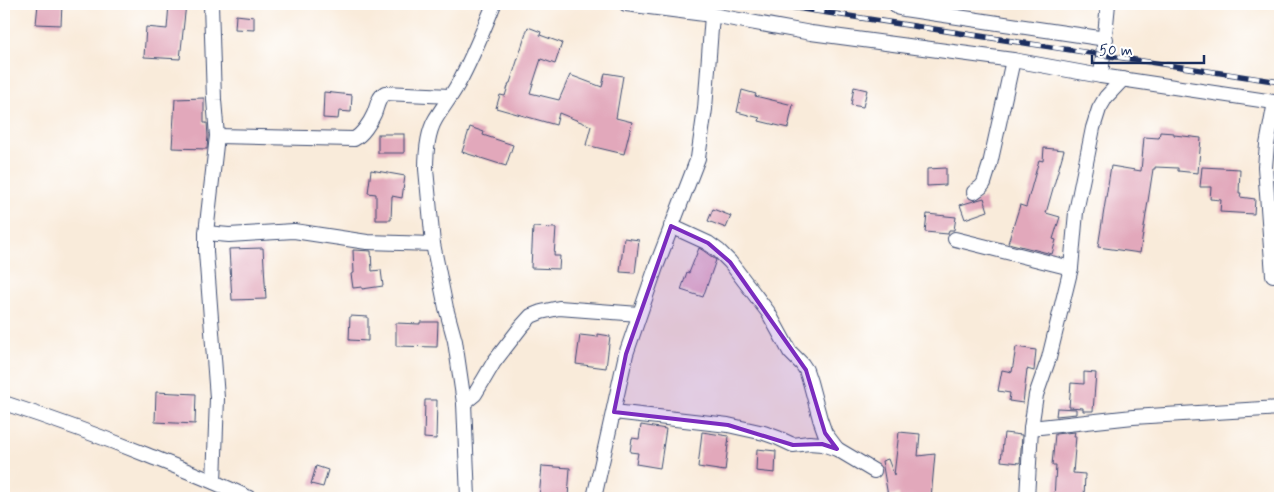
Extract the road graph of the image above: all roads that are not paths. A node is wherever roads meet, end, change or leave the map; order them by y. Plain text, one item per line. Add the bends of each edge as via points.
1 (211, 4) edge
2 (494, 4) edge
3 (626, 4) edge
4 (895, 4) edge
5 (1108, 4) edge
6 (712, 15) junction
7 (1106, 39) junction
8 (1013, 60) junction
9 (1101, 76) junction
10 (1123, 79) junction
11 (450, 96) junction
12 (1278, 102) edge
13 (217, 136) junction
14 (974, 192) dead end
15 (672, 226) junction
16 (206, 233) junction
17 (955, 239) dead end
18 (433, 244) junction
19 (1071, 268) junction
20 (1273, 275) dead end
21 (639, 314) junction
22 (4, 403) edge
23 (464, 403) junction
24 (1280, 408) edge
25 (614, 412) junction
26 (1031, 428) junction
27 (837, 449) junction
28 (874, 472) dead end
29 (214, 482) junction
30 (249, 498) edge
31 (468, 498) edge
32 (594, 498) edge
33 (1027, 498) edge

1 - 13 street
2 - 11 street
3 - 6 street
4 - 7 street via 904,9
5 - 7 street
6 - 8 street
6 - 15 street via 698,158
7 - 9 street
8 - 9 street
8 - 14 street via 984,183
9 - 10 street
10 - 12 street
10 - 19 street via 1106,97 1093,128 1076,212
11 - 13 street via 385,92 372,117 354,139
11 - 18 street via 434,122 426,156
12 - 20 street via 1264,167
13 - 16 street
15 - 21 street
15 - 27 street via 719,251 768,312 790,352 806,370 825,433
16 - 18 street via 229,235 294,231 367,242
16 - 29 street via 217,398
17 - 19 street
18 - 23 street via 455,341
19 - 26 street via 1049,358 1036,395
21 - 23 street via 559,308 531,316 494,362 475,394
21 - 25 street via 626,354
22 - 29 street
23 - 31 street
24 - 26 street via 1132,417
25 - 27 street via 728,425 764,433 793,445 822,444
25 - 32 street
26 - 33 street
27 - 28 street
29 - 30 street

